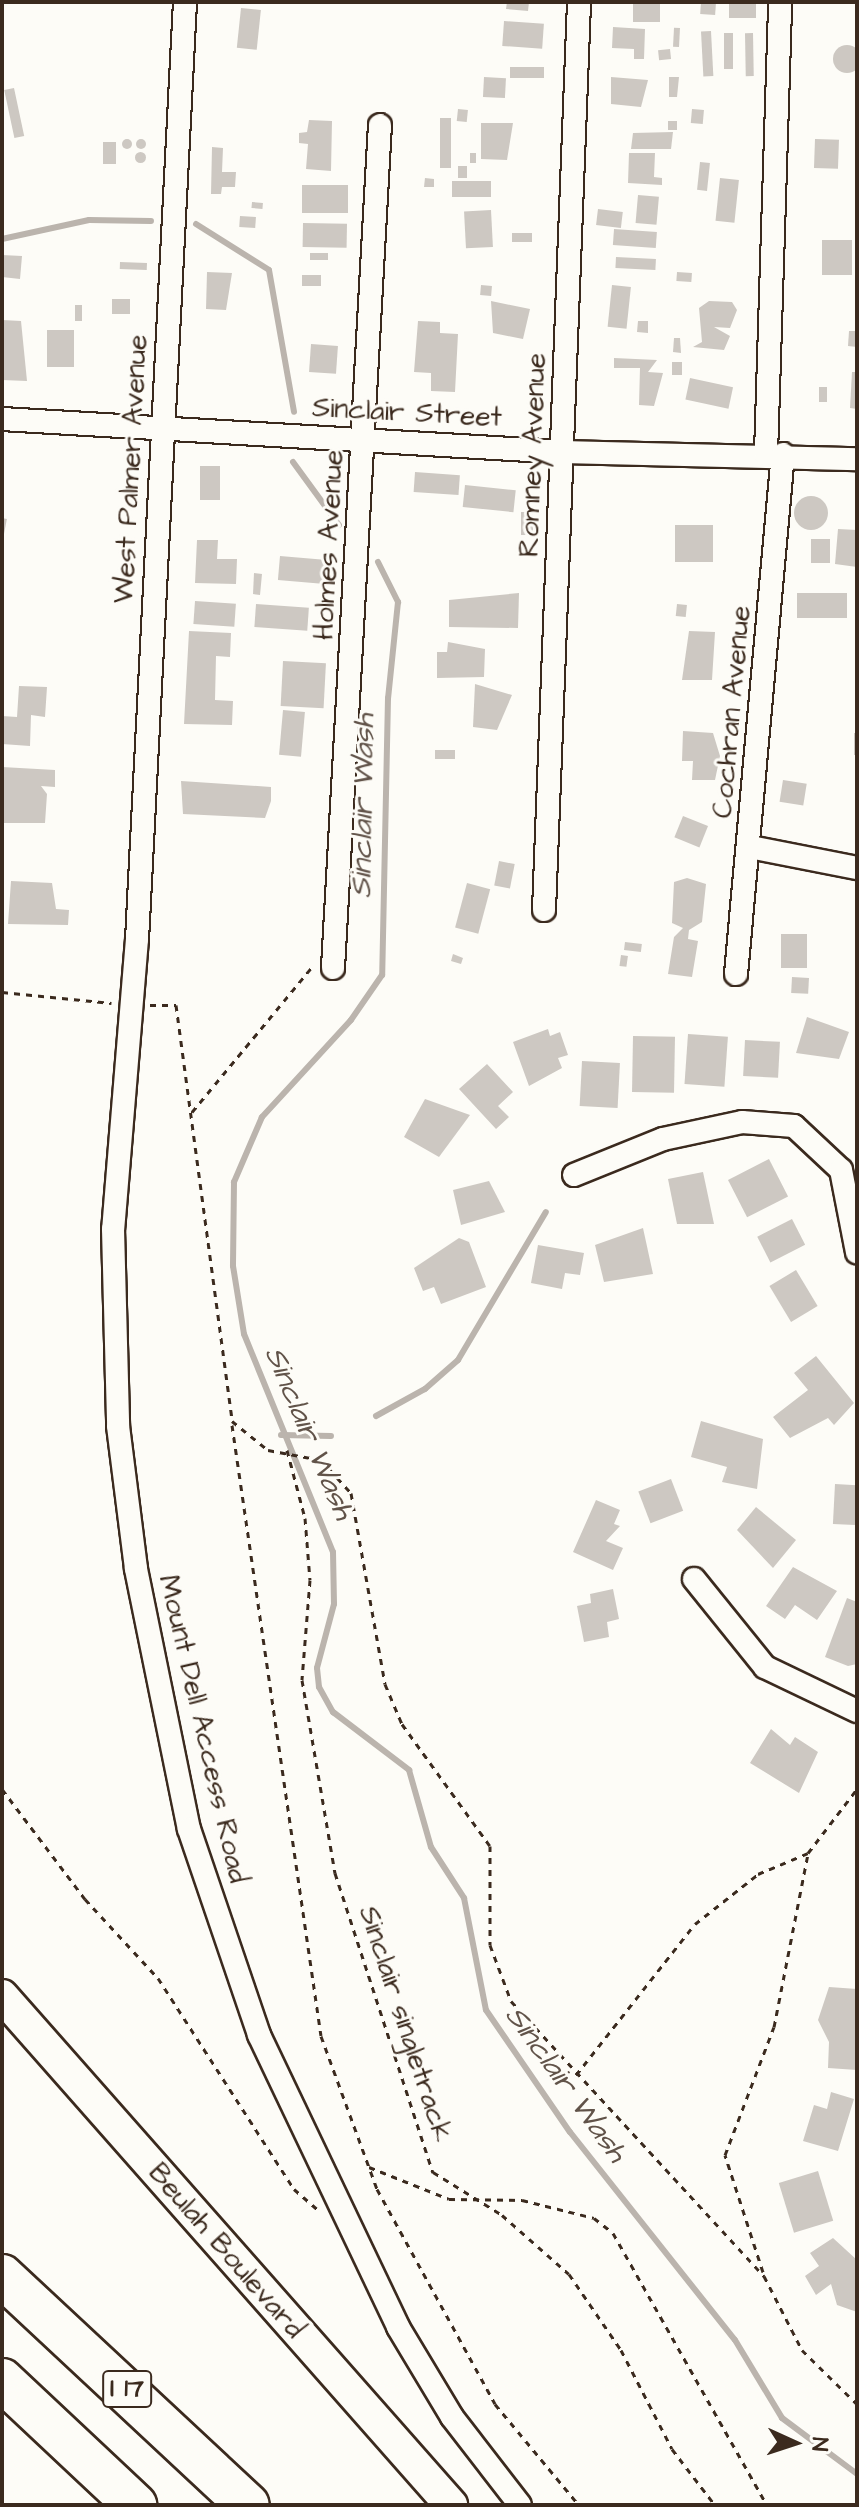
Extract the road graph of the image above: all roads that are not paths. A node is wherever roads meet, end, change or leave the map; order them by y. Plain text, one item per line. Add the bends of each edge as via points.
1 (185, 2) edge
2 (579, 2) edge
3 (780, 2) edge
4 (380, 125) dead end
5 (2, 419) edge
6 (164, 428) junction
7 (365, 440) junction
8 (563, 452) junction
9 (775, 454) junction
10 (857, 459) edge
11 (750, 847) junction
12 (857, 868) edge
13 (544, 910) dead end
14 (137, 939) joint
15 (333, 968) dead end
16 (736, 974) dead end
17 (574, 1175) dead end
18 (857, 1252) edge
19 (694, 1579) dead end
20 (857, 1711) edge
21 (2, 1996) edge
22 (2, 2276) edge
23 (2, 2380) edge
24 (135, 2505) edge
25 (248, 2505) edge
26 (451, 2505) edge
27 (520, 2505) edge

1 - 6 street, West Palmer Avenue
2 - 8 street, Romney Avenue
3 - 9 street, Cochran Avenue
4 - 7 street, Holmes Avenue
5 - 6 street, Sinclair Street
6 - 7 street, Sinclair Street
6 - 14 street, West Palmer Avenue
7 - 8 street, Sinclair Street
7 - 15 street, Holmes Avenue
8 - 9 street, Sinclair Street
8 - 13 street, Romney Avenue
9 - 10 street, Sinclair Street
9 - 11 street, Cochran Avenue
11 - 12 street
11 - 16 street, Cochran Avenue
14 - 27 street, Mount Dell Access Road via 112,1285 118,1426 136,1569 173,1760 215,1915 259,2035 349,2229 452,2417
17 - 18 street via 663,1139 742,1122 794,1126 841,1170
19 - 20 street via 765,1667
21 - 26 main road, Beulah Boulevard
22 - 25 highway, I 17
23 - 24 highway

